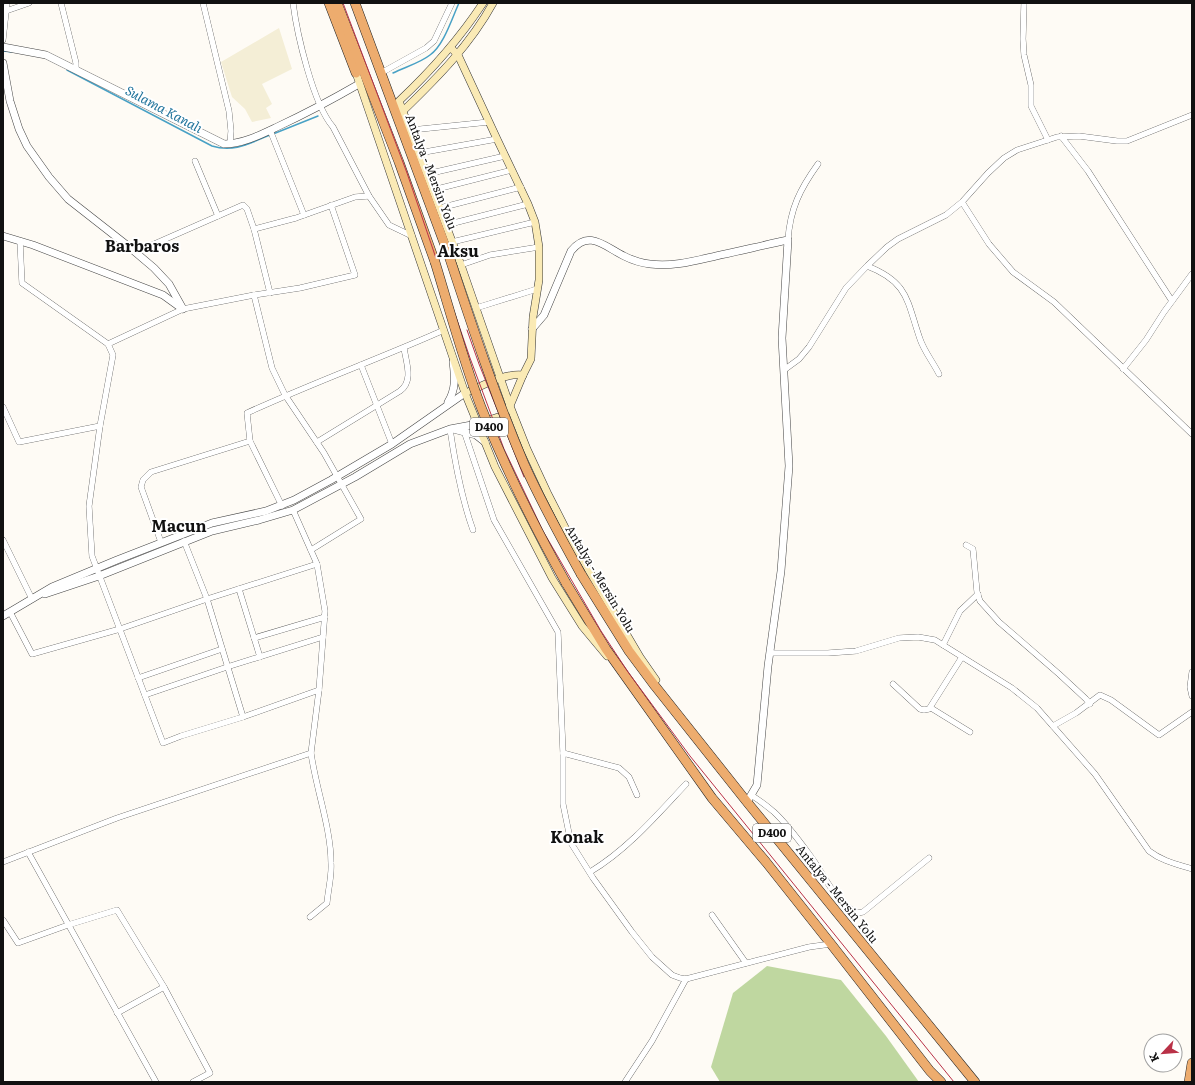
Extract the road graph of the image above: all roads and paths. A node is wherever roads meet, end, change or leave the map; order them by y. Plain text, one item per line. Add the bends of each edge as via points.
1 (7, 3) edge
2 (29, 3) edge
3 (61, 3) edge
4 (293, 3) edge
5 (329, 3) edge
6 (337, 3) edge
7 (355, 3) edge
8 (452, 3) edge
9 (483, 3) edge
10 (493, 3) edge
11 (1024, 3) edge
12 (204, 4) edge
13 (6, 11) junction
14 (345, 24) junction
15 (3, 40) edge
16 (3, 47) edge
17 (451, 48) junction
18 (458, 55) junction
19 (3, 63) edge
20 (76, 70) junction
21 (356, 73) junction
22 (381, 73) junction
23 (385, 83) junction
24 (359, 84) junction
25 (399, 101) junction
26 (320, 106) junction
27 (403, 110) junction
28 (1192, 115) edge
29 (489, 122) junction
30 (410, 130) junction
31 (270, 131) junction
32 (1061, 136) junction
33 (496, 139) junction
34 (1048, 140) junction
35 (230, 144) junction
36 (419, 153) junction
37 (505, 156) junction
38 (195, 161) dead end
39 (818, 164) dead end
40 (512, 170) junction
41 (427, 174) junction
42 (520, 187) junction
43 (433, 190) junction
44 (369, 196) junction
45 (962, 202) junction
46 (528, 204) junction
47 (331, 205) junction
48 (440, 208) junction
49 (304, 215) junction
50 (218, 216) junction
51 (535, 222) junction
52 (446, 225) junction
53 (254, 229) junction
54 (3, 236) edge
55 (412, 236) junction
56 (788, 240) junction
57 (20, 241) junction
58 (452, 242) junction
59 (539, 247) junction
60 (136, 252) junction
61 (461, 265) junction
62 (867, 266) junction
63 (1192, 274) edge
64 (537, 289) junction
65 (270, 293) junction
66 (254, 295) junction
67 (1172, 301) junction
68 (476, 308) junction
69 (183, 309) junction
70 (444, 330) junction
71 (532, 330) junction
72 (108, 344) junction
73 (404, 348) junction
74 (453, 354) junction
75 (360, 365) junction
76 (1123, 369) junction
77 (784, 370) junction
78 (939, 374) dead end
79 (523, 375) junction
80 (500, 378) junction
81 (465, 392) junction
82 (285, 395) junction
83 (377, 405) junction
84 (446, 406) junction
85 (510, 406) junction
86 (3, 407) edge
87 (477, 424) junction
88 (100, 426) junction
89 (450, 429) junction
90 (464, 431) junction
91 (1192, 434) edge
92 (250, 441) junction
93 (317, 442) junction
94 (484, 442) junction
95 (392, 444) junction
96 (337, 477) junction
97 (341, 484) junction
98 (282, 506) junction
99 (294, 510) junction
100 (473, 530) dead end
101 (3, 540) edge
102 (161, 542) junction
103 (184, 542) junction
104 (966, 545) dead end
105 (311, 550) junction
106 (317, 564) junction
107 (96, 568) junction
108 (99, 576) junction
109 (239, 589) junction
110 (978, 594) junction
111 (33, 599) junction
112 (207, 599) junction
113 (6, 614) edge
114 (325, 617) junction
115 (120, 629) junction
116 (324, 637) junction
117 (254, 638) junction
118 (943, 645) junction
119 (222, 649) junction
120 (770, 653) junction
121 (260, 657) junction
122 (962, 657) junction
123 (227, 667) junction
124 (1192, 672) edge
125 (138, 678) junction
126 (629, 682) junction
127 (893, 684) dead end
128 (319, 690) junction
129 (145, 695) junction
130 (1192, 696) edge
131 (1090, 704) junction
132 (930, 708) junction
133 (1192, 712) edge
134 (243, 717) junction
135 (685, 724) junction
136 (1053, 726) junction
137 (970, 732) dead end
138 (311, 753) junction
139 (563, 753) junction
140 (686, 784) dead end
141 (637, 795) dead end
142 (749, 799) junction
143 (28, 852) junction
144 (929, 858) dead end
145 (3, 862) edge
146 (1192, 869) edge
147 (590, 872) junction
148 (712, 915) dead end
149 (310, 916) dead end
150 (3, 920) edge
151 (68, 925) junction
152 (831, 944) junction
153 (746, 963) junction
154 (686, 979) junction
155 (164, 987) junction
156 (117, 1012) junction
157 (1192, 1063) edge
158 (156, 1082) edge
159 (193, 1082) edge
160 (625, 1082) edge
161 (939, 1082) edge
162 (975, 1082) edge
163 (1188, 1082) edge

1 - 13 street
2 - 13 street
3 - 20 street
4 - 26 street via 294,17
5 - 21 highway
6 - 14 highway, D400
7 - 22 highway, Antalya - Mersin Yolu / D400
8 - 22 street via 434,41
9 - 17 main road
10 - 18 main road
11 - 34 street via 1024,55 1031,85 1031,106
12 - 35 street via 229,111
13 - 15 street
14 - 21 highway
14 - 126 highway, D400, bridge via 399,162 488,423 523,501 566,583
16 - 20 street via 46,55
17 - 18 main road
17 - 25 main road
18 - 27 main road via 433,83
18 - 29 main road
19 - 60 street via 10,101 19,129 31,152 68,199
20 - 35 street via 224,144
21 - 24 main road
22 - 23 highway, Antalya - Mersin Yolu / D400
23 - 25 highway
23 - 135 highway, Antalya - Mersin Yolu / D400, bridge via 449,256 486,367 524,464 581,574 629,651
24 - 26 street
24 - 55 main road
25 - 27 main road
26 - 31 street
26 - 44 street
27 - 30 main road
28 - 32 street via 1127,141
29 - 30 street
29 - 33 main road
30 - 36 main road
31 - 35 street
31 - 49 street
32 - 34 street
32 - 67 street via 1088,171
33 - 36 street
33 - 37 main road
34 - 45 street via 1017,150 1004,158
36 - 41 main road
37 - 40 main road
37 - 41 street
38 - 50 street
39 - 56 street via 799,192 789,225
40 - 42 main road
40 - 43 street
41 - 43 main road
42 - 46 main road
42 - 48 street
43 - 48 main road
44 - 47 street via 355,197
44 - 55 street via 389,225
45 - 62 street via 946,215 898,239
45 - 76 street via 989,244 1013,272 1054,302
46 - 51 main road
46 - 52 street
47 - 49 street
47 - 65 street via 355,275
48 - 52 main road
49 - 53 street
50 - 53 street via 243,205
50 - 60 street
51 - 58 street
51 - 59 main road
52 - 58 main road
53 - 65 street
54 - 57 street
55 - 70 main road
56 - 71 street via 680,264 661,265 641,263 600,242 583,241 570,251 544,315
56 - 77 street via 782,338
57 - 69 street via 163,295
57 - 72 street via 22,283
58 - 61 main road
59 - 61 street via 490,254
59 - 64 main road
60 - 69 street via 169,284
61 - 68 main road
62 - 77 street via 846,288 809,347 799,359
62 - 78 street via 891,278 904,294 920,340
63 - 67 street
64 - 68 street
64 - 71 main road
65 - 66 street
66 - 69 street
66 - 82 street via 272,368
67 - 76 street
68 - 80 main road
69 - 72 street
70 - 73 street
70 - 74 main road
71 - 79 main road via 531,358
72 - 88 street via 113,355
73 - 75 street
73 - 83 street via 408,375 406,385
74 - 81 main road
74 - 84 street via 455,382
75 - 82 street
75 - 83 street
76 - 91 street
77 - 120 street via 789,466 781,571
79 - 80 main road
79 - 85 main road
80 - 81 main road
80 - 85 main road
81 - 84 street
81 - 87 main road
82 - 92 street via 247,413
82 - 93 street
83 - 93 street
83 - 95 street
84 - 95 street
85 - 87 main road via 501,416
85 - 135 main road via 527,449 574,545 640,657
86 - 88 street via 19,442
87 - 89 street
87 - 94 main road
88 - 107 street via 89,506 92,556
89 - 90 street
89 - 97 street via 410,444
89 - 100 street via 464,501
90 - 94 street via 476,435
90 - 139 street via 494,520 558,632
92 - 98 street
92 - 102 street via 151,472 145,477 141,487
93 - 96 street
94 - 126 main road via 552,578 582,626
95 - 96 street
96 - 97 street
96 - 98 street
97 - 99 street
97 - 105 street via 361,519
98 - 102 street via 212,523
99 - 103 street via 212,530
99 - 105 street
101 - 111 street
102 - 107 street
103 - 108 street
103 - 112 street
104 - 110 street via 973,549
105 - 106 street
106 - 109 street
106 - 114 street
107 - 108 street
107 - 111 street via 52,587
108 - 111 street
108 - 115 street
109 - 112 street
109 - 117 street
110 - 118 street via 960,611
110 - 131 street via 989,612
111 - 113 street
112 - 115 street
112 - 119 street
113 - 115 street via 32,654
114 - 116 street
114 - 117 street
115 - 125 street
116 - 121 street
116 - 128 street
117 - 121 street
118 - 120 street via 918,636 892,640 856,651
118 - 122 street
119 - 123 street
119 - 125 street
120 - 142 street via 757,785
121 - 123 street
122 - 132 street
122 - 136 street via 1012,688 1037,708
123 - 129 street
123 - 134 street
124 - 130 street
125 - 129 street
126 - 152 highway, D400 via 712,798
127 - 132 street via 920,709
128 - 134 street
128 - 138 street
129 - 134 street via 162,743
131 - 133 street via 1100,695 1111,700 1159,735
131 - 136 street
132 - 137 street
135 - 142 highway, Antalya - Mersin Yolu / D400
136 - 146 street via 1095,774 1149,851 1158,858
138 - 143 street via 176,797
138 - 149 street via 332,865 327,903
139 - 141 street via 620,768 629,776
139 - 147 street via 562,804 567,827 571,843
140 - 147 street via 636,836 601,866
142 - 144 street via 773,811 787,825 821,871 834,895 847,908 857,913 863,912
142 - 162 highway, Antalya - Mersin Yolu / D400
143 - 145 street
143 - 151 street
147 - 154 street via 652,957 672,975
148 - 153 street
150 - 151 street via 18,943
151 - 155 street via 117,910
151 - 156 street
152 - 153 street
152 - 161 highway, D400
153 - 154 street
154 - 160 street via 652,1041
155 - 156 street
155 - 159 street via 210,1073
156 - 158 street
157 - 163 highway

